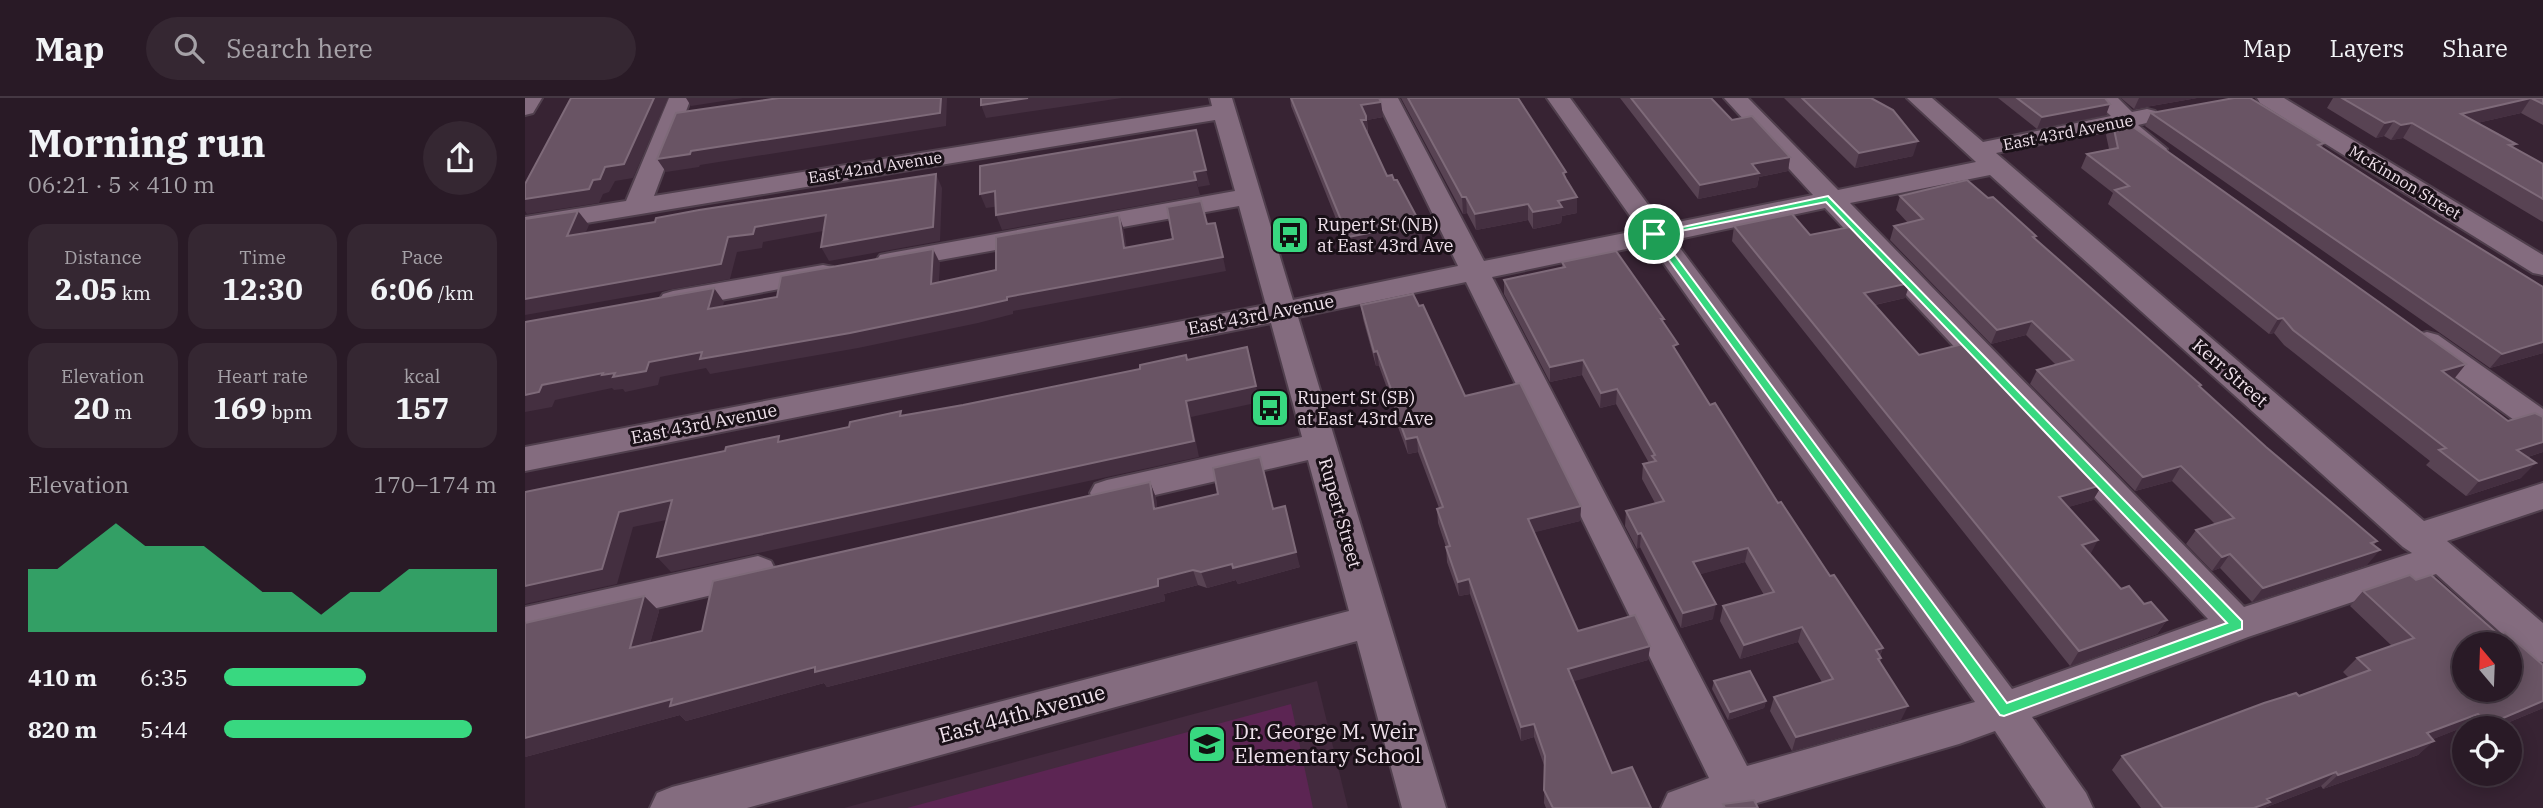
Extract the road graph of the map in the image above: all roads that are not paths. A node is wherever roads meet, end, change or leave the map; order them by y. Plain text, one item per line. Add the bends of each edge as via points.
1 (531, 98) edge
2 (1387, 98) edge
3 (1558, 98) edge
4 (1735, 98) edge
5 (1918, 98) edge
6 (2103, 98) edge
7 (2268, 98) edge
8 (1223, 104) edge
9 (525, 108) edge
10 (676, 108) edge
11 (2164, 113) edge
12 (699, 114) edge
13 (2125, 121) junction
14 (1986, 158) junction
15 (2173, 161) edge
16 (1249, 197) junction
17 (1828, 199) junction
18 (637, 206) junction
19 (525, 225) edge
20 (1654, 234) junction
21 (2543, 267) edge
22 (1475, 270) junction
23 (648, 304) edge
24 (1283, 310) junction
25 (2408, 329) edge
26 (2543, 425) edge
27 (1320, 445) junction
28 (525, 459) edge
29 (2543, 496) edge
30 (1079, 500) edge
31 (2428, 548) junction
32 (795, 563) edge
33 (1372, 621) junction
34 (525, 623) edge
35 (2237, 625) junction
36 (2543, 646) edge
37 (2004, 710) junction
38 (1736, 789) junction
39 (672, 808) edge
40 (1424, 808) edge
41 (1683, 808) edge
42 (2071, 808) edge

1 - 9 street
2 - 22 street
3 - 20 street
4 - 17 street
5 - 14 street, Kerr Street
6 - 13 street via 2120,110
7 - 21 street, McKinnon Street
8 - 16 street, Rupert Street
8 - 18 street, East 42nd Avenue
10 - 12 street
10 - 18 street
11 - 13 street, East 43rd Avenue
13 - 14 street, East 43rd Avenue
13 - 15 street via 2128,129
14 - 17 street, East 43rd Avenue
14 - 31 street, Kerr Street
16 - 23 street
16 - 24 street, Rupert Street
17 - 20 street, East 43rd Avenue
17 - 35 street
18 - 19 street, East 42nd Avenue
20 - 22 street, East 43rd Avenue
20 - 37 street
22 - 24 street, East 43rd Avenue
22 - 38 street
24 - 27 street, Rupert Street
24 - 28 street, East 43rd Avenue
25 - 26 street
27 - 30 street
27 - 33 street, Rupert Street
29 - 31 street
31 - 35 street
31 - 36 street, Kerr Street
32 - 34 street
33 - 39 street, East 44th Avenue
33 - 40 street, Rupert Street
35 - 37 street
37 - 38 street
37 - 42 street
38 - 41 street

